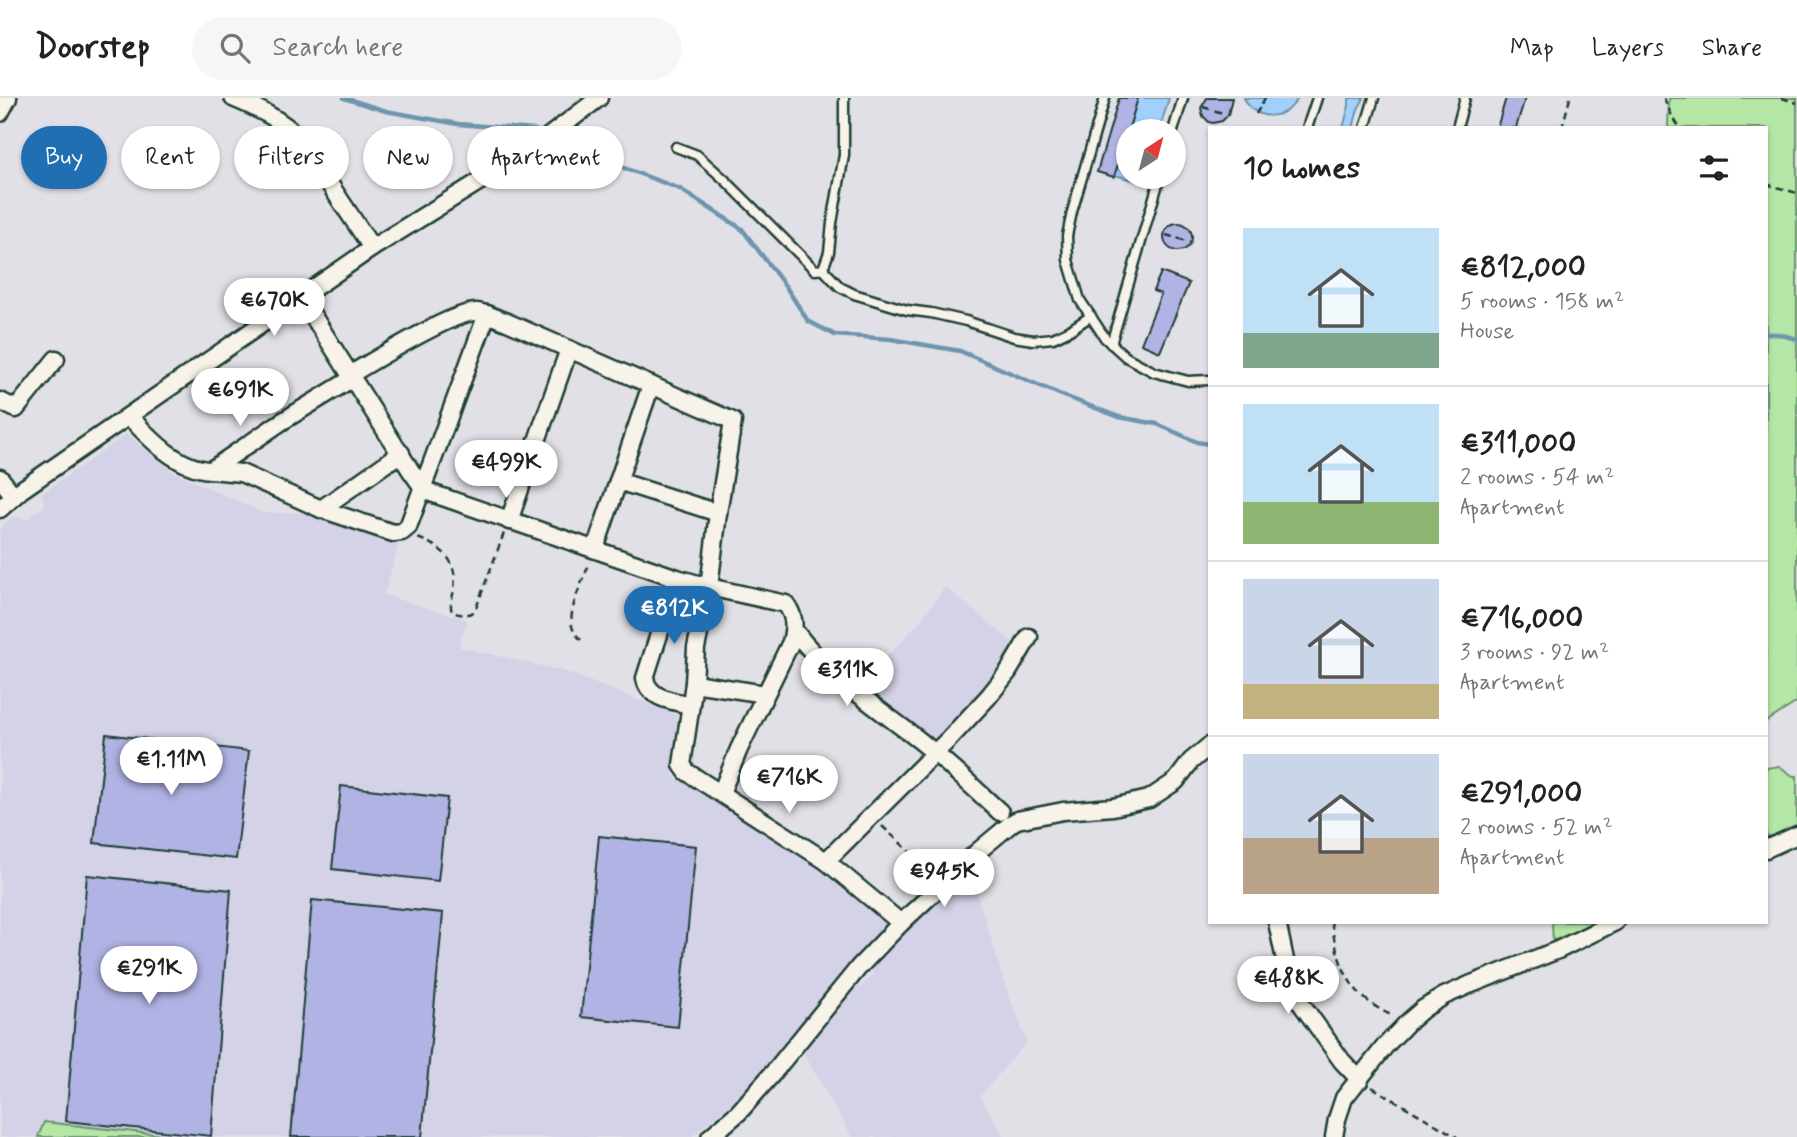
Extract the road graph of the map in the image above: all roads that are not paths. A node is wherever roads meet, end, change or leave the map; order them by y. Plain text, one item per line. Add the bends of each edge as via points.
1 (8, 98) edge
2 (233, 98) edge
3 (844, 98) edge
4 (1105, 98) edge
5 (1183, 98) edge
6 (1317, 98) edge
7 (1374, 98) edge
8 (1465, 98) edge
9 (595, 101) edge
10 (0, 113) edge
11 (1177, 119) edge
12 (1308, 126) edge
13 (1366, 126) edge
14 (1458, 126) edge
15 (677, 148) dead end
16 (1156, 189) edge
17 (372, 248) junction
18 (823, 269) junction
19 (301, 297) junction
20 (486, 314) junction
21 (1091, 316) junction
22 (1111, 344) junction
23 (569, 349) junction
24 (56, 359) dead end
25 (352, 376) junction
26 (1208, 380) edge
27 (651, 385) junction
28 (0, 401) edge
29 (129, 416) junction
30 (401, 453) junction
31 (211, 470) junction
32 (0, 478) edge
33 (618, 481) junction
34 (423, 488) junction
35 (14, 495) junction
36 (0, 509) edge
37 (321, 509) junction
38 (718, 513) junction
39 (509, 521) junction
40 (595, 550) junction
41 (677, 578) junction
42 (709, 587) junction
43 (794, 630) junction
44 (1029, 636) dead end
45 (694, 683) junction
46 (765, 694) junction
47 (691, 705) junction
48 (1208, 747) edge
49 (935, 754) junction
50 (721, 793) junction
51 (1000, 812) dead end
52 (1797, 835) edge
53 (1768, 848) edge
54 (827, 861) junction
55 (901, 923) junction
56 (1277, 924) edge
57 (1611, 924) edge
58 (1360, 1080) junction
59 (710, 1137) edge
60 (1334, 1137) edge

1 - 10 street
2 - 17 street via 287,126
3 - 18 lane via 844,155
4 - 21 lane via 1067,236 1068,260 1080,300
5 - 11 lane
6 - 12 lane
7 - 13 lane
8 - 14 lane
9 - 17 street via 532,149
15 - 18 lane via 697,155 815,270
16 - 22 lane
17 - 19 street
18 - 21 lane via 854,294 1014,337 1053,338
19 - 25 street
19 - 29 street
20 - 23 street
20 - 25 street via 462,314 443,322
20 - 34 street
21 - 22 lane
22 - 26 lane via 1154,372 1188,381
23 - 27 street
23 - 39 street
24 - 28 street via 16,409
25 - 30 street
25 - 31 street
27 - 33 street
27 - 38 street via 733,421
29 - 31 street via 175,457 199,470
29 - 35 street
30 - 34 street
30 - 37 street
31 - 37 street via 241,473
32 - 35 street
33 - 38 street
33 - 40 street
34 - 37 street via 402,532
34 - 39 street
35 - 36 street
38 - 42 street
39 - 40 street
40 - 41 street
41 - 42 street
41 - 47 street via 645,678 651,692
42 - 43 street via 786,604 794,616
42 - 45 street
43 - 46 street
43 - 49 street via 849,687
44 - 49 street via 1000,684
45 - 46 street
45 - 47 street
46 - 50 street
47 - 50 street via 682,765
48 - 55 street via 1176,781 1149,799 1017,820
49 - 51 street
49 - 54 street
50 - 54 street
52 - 53 street
54 - 55 street
55 - 59 street via 773,1073
56 - 58 street via 1284,960 1300,1002
57 - 58 street via 1423,1009
58 - 60 street via 1344,1098

